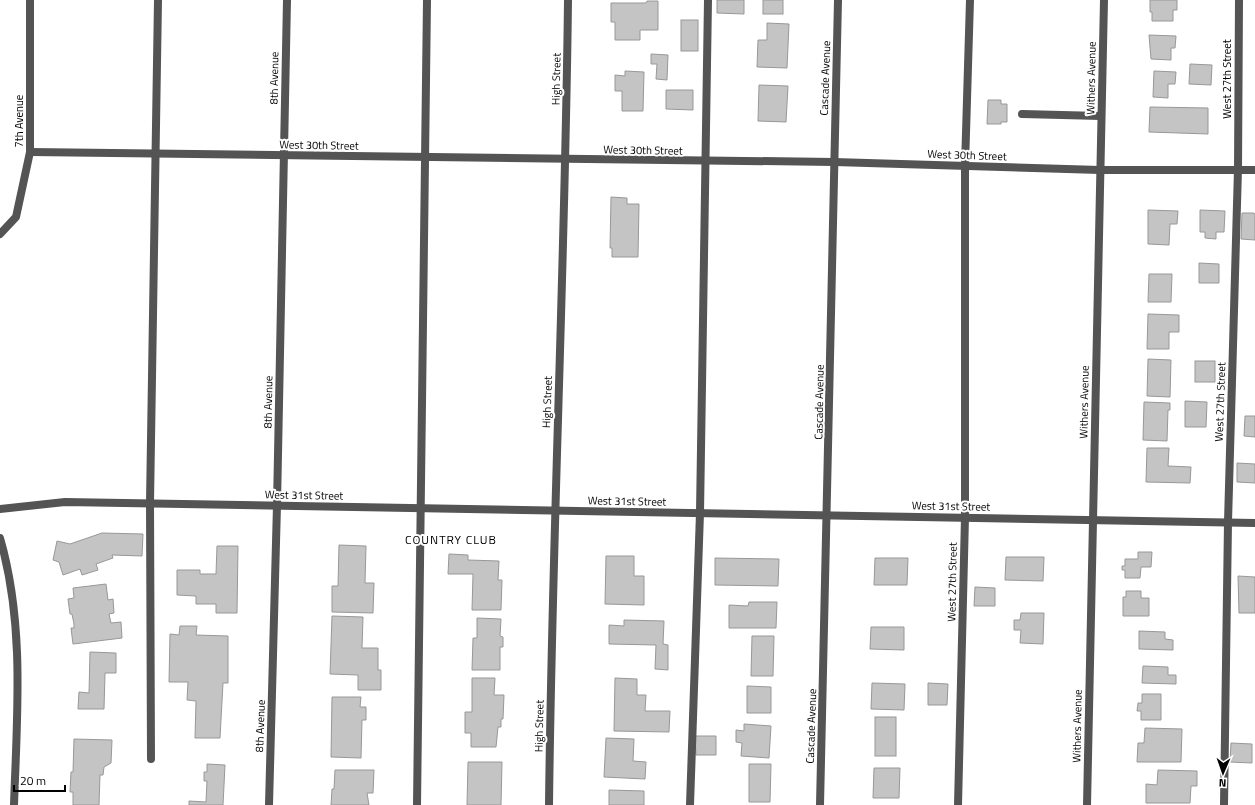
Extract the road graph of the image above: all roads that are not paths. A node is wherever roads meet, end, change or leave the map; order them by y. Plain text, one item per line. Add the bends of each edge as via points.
1 (30, 0) edge
2 (158, 0) edge
3 (286, 0) edge
4 (427, 0) edge
5 (568, 0) edge
6 (708, 0) edge
7 (838, 0) edge
8 (970, 0) edge
9 (1104, 0) edge
10 (1239, 0) edge
11 (1022, 114) dead end
12 (1101, 116) junction
13 (30, 152) junction
14 (157, 153) junction
15 (283, 155) junction
16 (426, 157) junction
17 (566, 159) junction
18 (705, 162) junction
19 (834, 162) junction
20 (965, 166) junction
21 (1238, 169) junction
22 (1100, 170) junction
23 (1255, 170) edge
24 (0, 234) edge
25 (150, 503) junction
26 (277, 505) junction
27 (420, 508) junction
28 (0, 510) edge
29 (554, 511) junction
30 (700, 513) junction
31 (828, 514) junction
32 (965, 517) junction
33 (1093, 520) junction
34 (1228, 522) junction
35 (1255, 522) edge
36 (0, 538) edge
37 (151, 759) dead end
38 (14, 805) edge
39 (269, 805) edge
40 (417, 805) edge
41 (549, 805) edge
42 (690, 805) edge
43 (820, 805) edge
44 (958, 805) edge
45 (1087, 805) edge
46 (1224, 805) edge

1 - 13 street, 7th Avenue
2 - 14 street
3 - 15 street, 8th Avenue
4 - 16 street
5 - 17 street, High Street
6 - 18 street
7 - 19 street, Cascade Avenue
8 - 20 street, West 27th Street
9 - 12 street, Withers Avenue
10 - 21 street, West 27th Street
11 - 12 street
12 - 22 street, Withers Avenue
13 - 14 street, West 30th Street
13 - 24 street, 7th Avenue via 16,217
14 - 15 street, West 30th Street
14 - 25 street
15 - 16 street, West 30th Street
15 - 26 street, 8th Avenue
16 - 17 street, West 30th Street
16 - 27 street
17 - 18 street, West 30th Street
17 - 29 street, High Street
18 - 19 street, West 30th Street
18 - 30 street
19 - 20 street, West 30th Street
19 - 31 street, Cascade Avenue
20 - 22 street, West 30th Street
20 - 32 street, West 27th Street
21 - 22 street, West 30th Street
21 - 23 street, West 30th Street
21 - 34 street, West 27th Street
22 - 33 street, Withers Avenue
25 - 26 street, West 31st Street
25 - 28 street, West 31st Street via 65,502
25 - 37 street
26 - 27 street, West 31st Street
26 - 39 street, 8th Avenue
27 - 29 street, West 31st Street
27 - 40 street
29 - 30 street, West 31st Street
29 - 41 street, High Street
30 - 31 street, West 31st Street
30 - 42 street
31 - 32 street, West 31st Street
31 - 43 street, Cascade Avenue
32 - 33 street, West 31st Street
32 - 44 street, West 27th Street
33 - 34 street, West 31st Street
33 - 45 street, Withers Avenue
34 - 35 street, West 31st Street
34 - 46 street, West 27th Street
36 - 38 street via 7,560 15,610 18,676

